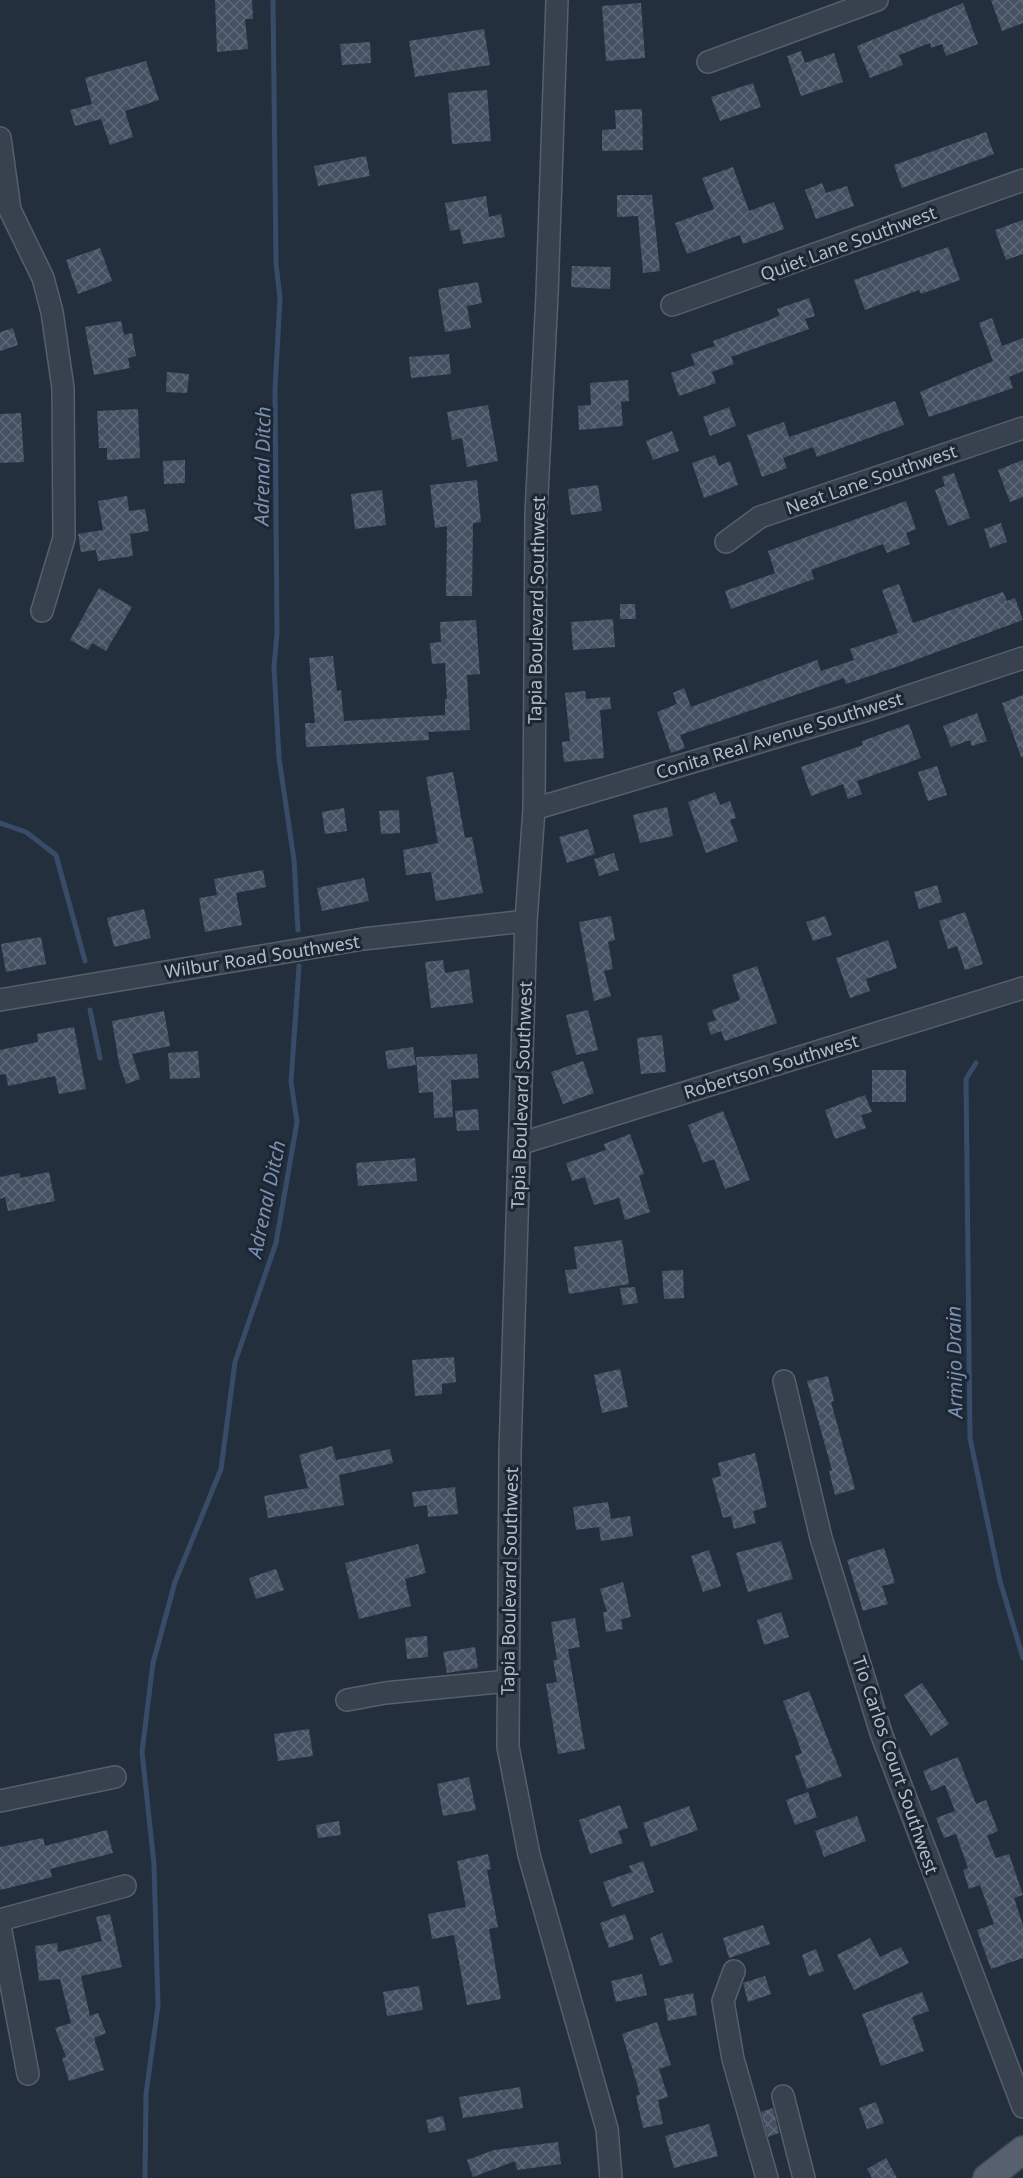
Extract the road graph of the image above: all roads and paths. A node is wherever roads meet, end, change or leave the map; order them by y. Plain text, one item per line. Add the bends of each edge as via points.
1 (557, 0) edge
2 (877, 0) edge
3 (708, 62) dead end
4 (0, 138) edge
5 (1023, 180) edge
6 (672, 305) dead end
7 (1023, 428) edge
8 (726, 542) dead end
9 (42, 611) dead end
10 (1023, 658) edge
11 (534, 808) junction
12 (526, 921) junction
13 (1023, 988) edge
14 (0, 1000) edge
15 (519, 1144) junction
16 (784, 1381) dead end
17 (508, 1681) junction
18 (348, 1700) dead end
19 (115, 1777) dead end
20 (0, 1802) edge
21 (125, 1886) dead end
22 (0, 1920) edge
23 (0, 1926) edge
24 (734, 1971) dead end
25 (28, 2074) dead end
26 (783, 2097) dead end
27 (1023, 2107) edge
28 (1023, 2150) edge
29 (611, 2178) edge
30 (767, 2178) edge
31 (804, 2178) edge
32 (987, 2178) edge

1 - 11 street, Tapia Boulevard Southwest via 536,514
2 - 3 street
4 - 9 street via 10,210 44,278 63,388 64,538
5 - 6 street, Quiet Lane Southwest
7 - 8 street, Neat Lane Southwest via 760,517
10 - 11 street, Conita Real Avenue Southwest via 864,711
11 - 12 street, Tapia Boulevard Southwest
12 - 14 street, Wilbur Road Southwest via 363,939
12 - 15 street, Tapia Boulevard Southwest
13 - 15 street, Robertson Southwest
15 - 17 street, Tapia Boulevard Southwest
16 - 27 street, Tio Carlos Court Southwest via 822,1538 881,1733
17 - 18 street
17 - 29 street, Tapia Boulevard Southwest via 508,1747 529,1855 607,2129
19 - 20 street
21 - 22 street
23 - 25 street
24 - 30 street via 723,2001 733,2059
26 - 31 street
28 - 32 main road

